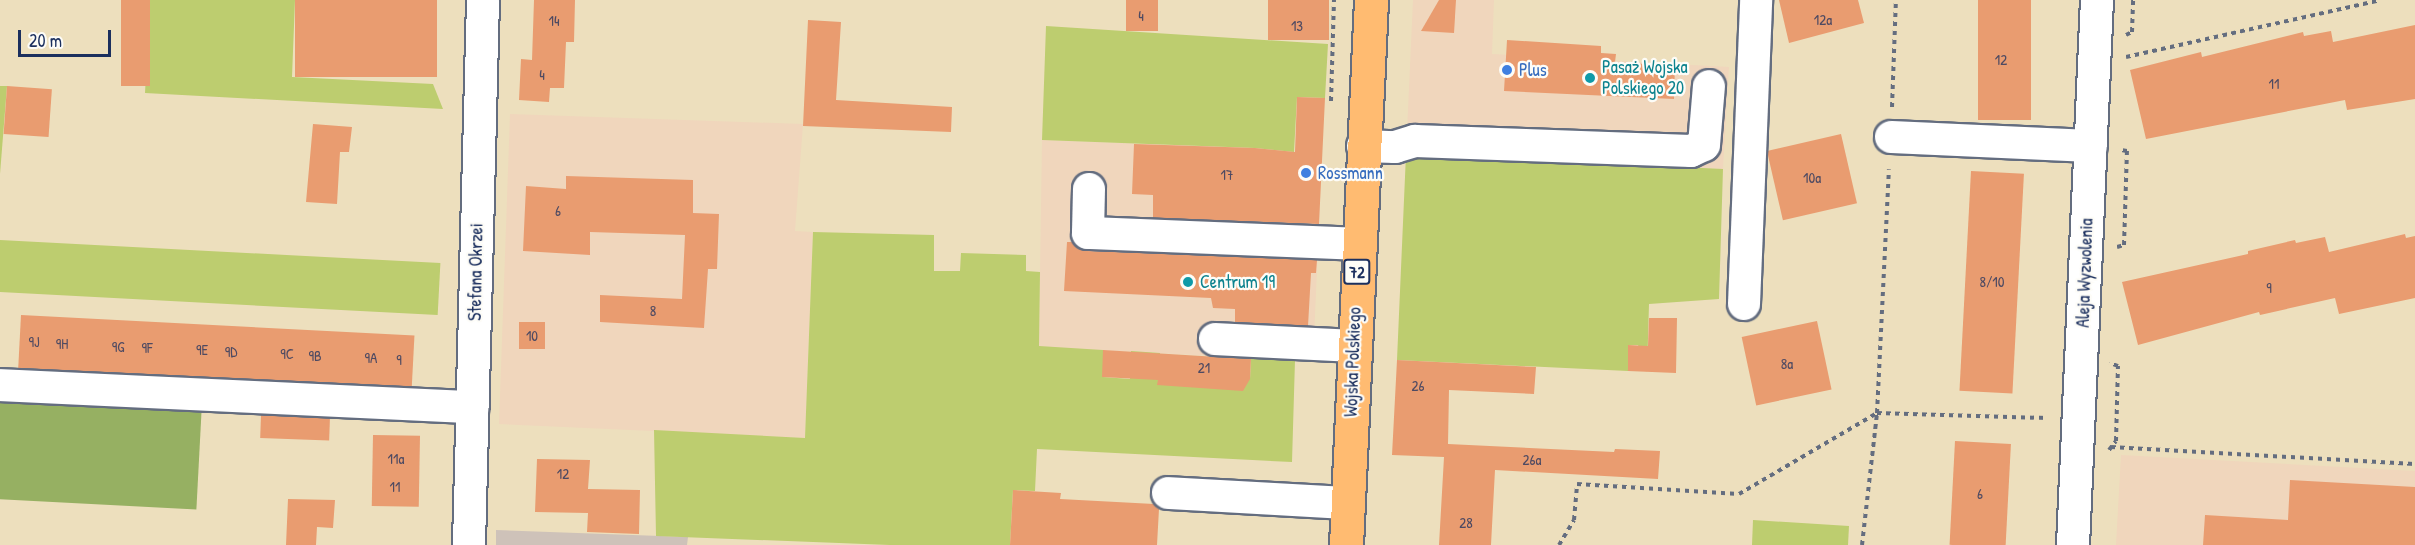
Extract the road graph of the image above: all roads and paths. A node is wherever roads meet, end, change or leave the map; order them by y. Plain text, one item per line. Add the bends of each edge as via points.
1 (483, 0) edge
2 (1371, 0) edge
3 (1756, 0) edge
4 (1896, 0) edge
5 (2097, 0) edge
6 (2380, 0) edge
7 (2125, 57) dead end
8 (1709, 86) dead end
9 (1891, 137) junction
10 (1363, 146) junction
11 (2091, 146) junction
12 (1089, 189) dead end
13 (1358, 244) junction
14 (1744, 304) dead end
15 (1215, 339) dead end
16 (1354, 346) junction
17 (0, 385) edge
18 (472, 407) junction
19 (1877, 412) junction
20 (2048, 418) dead end
21 (2111, 447) dead end
22 (2415, 464) edge
23 (1168, 493) dead end
24 (1348, 503) junction
25 (469, 545) edge
26 (1346, 545) edge
27 (1559, 545) edge
28 (1862, 545) edge
29 (2073, 545) edge

1 - 18 street, Stefana Okrzei
2 - 10 main road, Wojska Polskiego / 72
3 - 14 street
4 - 9 path
5 - 11 street, Aleja Wyzwolenia
6 - 7 path
8 - 10 street via 1704,145 1691,151 1415,141 1395,147
9 - 11 street
9 - 19 path
10 - 13 main road, Wojska Polskiego / 72
11 - 29 street, Aleja Wyzwolenia
12 - 13 street via 1088,233
13 - 16 main road, Wojska Polskiego / 72
15 - 16 street
16 - 24 main road, Wojska Polskiego / 72
17 - 18 street
18 - 25 street, Stefana Okrzei
19 - 20 path
19 - 27 path via 1739,494 1577,484 1574,520
19 - 28 path
21 - 22 path
23 - 24 street
24 - 26 main road, Wojska Polskiego / 72

